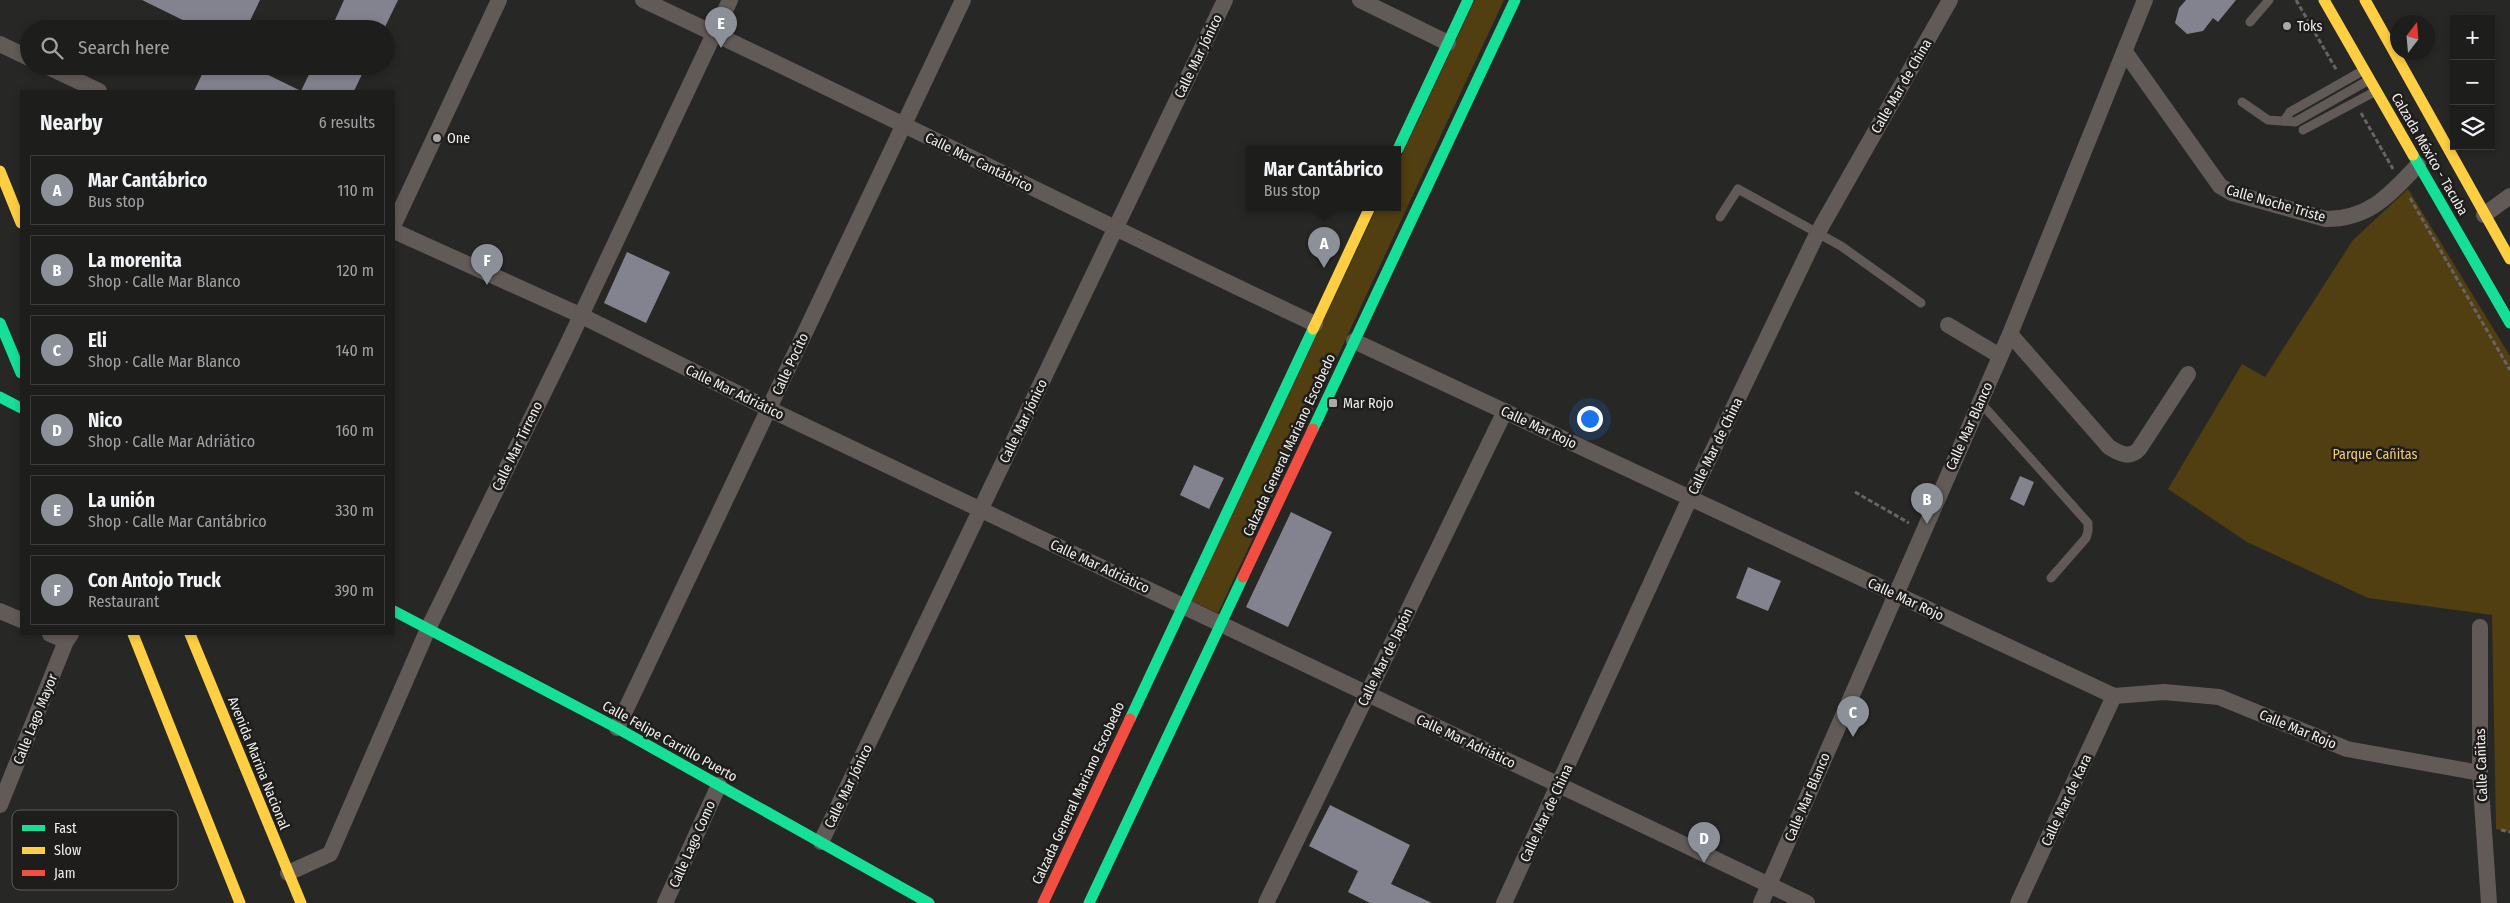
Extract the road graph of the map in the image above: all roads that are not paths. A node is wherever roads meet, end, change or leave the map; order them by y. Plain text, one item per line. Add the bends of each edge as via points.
1 (499, 0) edge
2 (643, 0) edge
3 (730, 0) edge
4 (963, 0) edge
5 (1225, 0) edge
6 (1360, 0) edge
7 (1468, 0) edge
8 (1515, 0) edge
9 (1950, 0) edge
10 (2146, 0) edge
11 (2269, 0) edge
12 (2324, 0) edge
13 (2365, 0) edge
14 (2250, 22) dead end
15 (714, 33) junction
16 (1448, 43) junction
17 (0, 44) edge
18 (2125, 52) junction
19 (20, 54) edge
20 (65, 75) edge
21 (2367, 75) junction
22 (97, 90) edge
23 (2376, 91) junction
24 (2242, 102) dead end
25 (2284, 121) junction
26 (903, 125) junction
27 (2303, 130) dead end
28 (1399, 146) edge
29 (2418, 165) junction
30 (0, 171) edge
31 (2510, 196) edge
32 (1368, 211) edge
33 (2484, 215) junction
34 (1720, 217) dead end
35 (20, 221) edge
36 (395, 222) edge
37 (1115, 230) junction
38 (395, 231) edge
39 (1818, 234) junction
40 (2510, 259) edge
41 (1921, 302) dead end
42 (580, 315) junction
43 (0, 323) edge
44 (2510, 323) edge
45 (1315, 324) junction
46 (1948, 325) dead end
47 (2010, 334) junction
48 (1354, 341) junction
49 (2000, 356) junction
50 (20, 371) edge
51 (2188, 374) dead end
52 (0, 397) edge
53 (1980, 402) junction
54 (20, 407) edge
55 (769, 409) junction
56 (1505, 411) junction
57 (1690, 498) junction
58 (980, 510) junction
59 (2051, 578) dead end
60 (1895, 594) junction
61 (1182, 605) junction
62 (0, 611) edge
63 (395, 612) edge
64 (20, 620) edge
65 (1221, 624) junction
66 (2480, 627) dead end
67 (428, 629) junction
68 (133, 635) edge
69 (190, 635) edge
70 (68, 637) edge
71 (1367, 694) junction
72 (2114, 696) junction
73 (617, 728) junction
74 (2480, 772) junction
75 (719, 785) junction
76 (1559, 785) junction
77 (0, 805) edge
78 (821, 842) junction
79 (288, 873) junction
80 (1769, 885) junction
81 (240, 903) edge
82 (300, 903) edge
83 (665, 903) edge
84 (929, 903) edge
85 (1043, 903) edge
86 (1089, 903) edge
87 (1266, 903) edge
88 (1504, 903) edge
89 (1761, 903) edge
90 (1807, 903) edge
91 (2018, 903) edge
92 (2489, 903) edge

1 - 36 street
2 - 15 street, Calle Mar Cantábrico
3 - 15 street, Calle Mar Tirreno
4 - 26 street, Calle Pocito
5 - 37 street, Calle Mar Jónico
6 - 16 street
7 - 16 main road
8 - 48 main road, Calzada General Mariano Escobedo
9 - 39 street, Calle Mar de China
10 - 18 street, Calle Mar Blanco
11 - 14 lane
12 - 21 main road, Calzada México - Tacuba
13 - 33 main road, Calzada México - Tacuba
15 - 26 street, Calle Mar Cantábrico
15 - 42 street, Calle Mar Tirreno
16 - 28 main road
17 - 19 street
18 - 29 street, Calle Noche Triste via 2220,186 2232,193 2326,218 2338,218 2360,214 2381,202
18 - 47 street, Calle Mar Blanco
20 - 22 street
21 - 23 main road, Calzada México - Tacuba
21 - 25 lane via 2290,112
21 - 25 lane via 2295,122
23 - 27 lane
23 - 29 main road, Calzada México - Tacuba
24 - 25 lane via 2268,120
26 - 37 street, Calle Mar Cantábrico
26 - 55 street, Calle Pocito
29 - 44 main road, Calzada México - Tacuba
30 - 35 main road
31 - 33 street
32 - 45 main road, Calzada General Mariano Escobedo
33 - 40 main road, Calzada México - Tacuba
34 - 39 lane via 1738,189
37 - 45 street, Calle Mar Cantábrico
37 - 58 street, Calle Mar Jónico
38 - 42 street, Calle Mar Adriático
39 - 41 lane via 1841,246
39 - 57 street, Calle Mar de China
42 - 55 street, Calle Mar Adriático
42 - 67 street, Calle Mar Tirreno
43 - 50 main road
45 - 61 main road, Calzada General Mariano Escobedo
46 - 49 street
47 - 49 street, Calle Mar Blanco
47 - 51 street via 2109,447 2127,456 2139,449
48 - 56 street, Calle Mar Rojo
48 - 65 main road, Calzada General Mariano Escobedo
49 - 53 street, Calle Mar Blanco
52 - 54 main road
53 - 59 lane via 2088,523 2086,538
53 - 60 street, Calle Mar Blanco
55 - 58 street, Calle Mar Adriático
55 - 73 street, Calle Pocito
56 - 57 street, Calle Mar Rojo
56 - 71 street, Calle Mar de Japón
57 - 60 street, Calle Mar Rojo
57 - 76 street, Calle Mar de China
58 - 61 street, Calle Mar Adriático
58 - 78 street, Calle Mar Jónico
60 - 72 street, Calle Mar Rojo
60 - 80 street, Calle Mar Blanco
61 - 65 street, Calle Mar Adriático
61 - 85 main road, Calzada General Mariano Escobedo
62 - 64 street
63 - 67 main road, Calle Felipe Carrillo Puerto
65 - 71 street, Calle Mar Adriático
65 - 86 main road, Calzada General Mariano Escobedo
66 - 74 street, Calle Cañitas
67 - 73 main road, Calle Felipe Carrillo Puerto
67 - 79 street, Calle Mar Tirreno via 330,854
68 - 81 main road
69 - 79 main road, Avenida Marina Nacional
70 - 77 street, Calle Lago Mayor
71 - 76 street, Calle Mar Adriático
71 - 87 street, Calle Mar de Japón
72 - 74 street, Calle Mar Rojo via 2164,692 2219,697 2347,749
72 - 91 street, Calle Mar de Kara
73 - 75 main road, Calle Felipe Carrillo Puerto
74 - 92 street, Calle Cañitas
75 - 78 main road, Calle Felipe Carrillo Puerto
75 - 83 street, Calle Lago Como
76 - 80 street, Calle Mar Adriático
76 - 88 street, Calle Mar de China
78 - 84 main road, Calle Felipe Carrillo Puerto
79 - 82 main road, Avenida Marina Nacional
80 - 89 street, Calle Mar Blanco
80 - 90 street, Calle Mar Adriático

